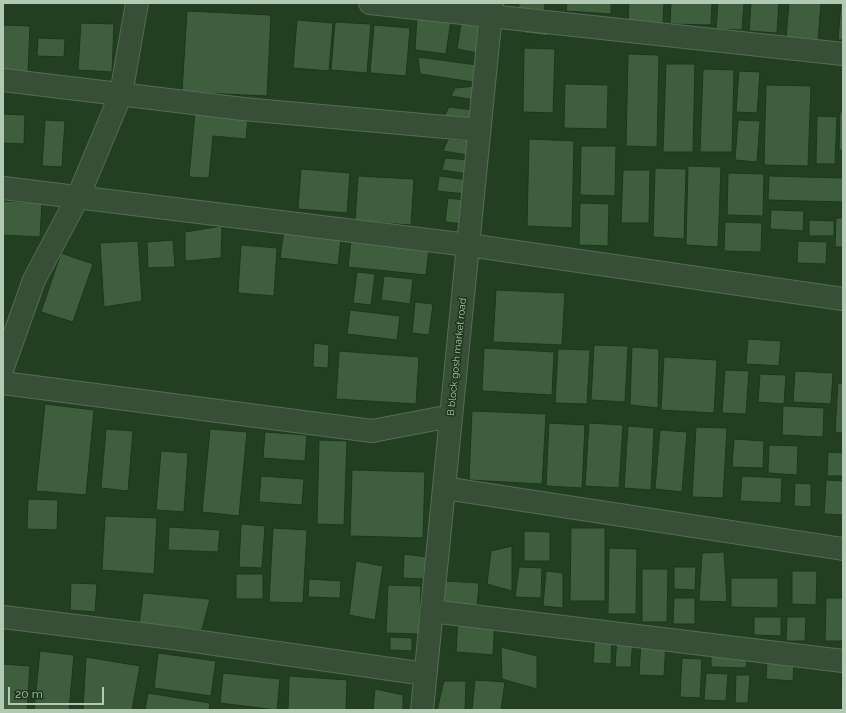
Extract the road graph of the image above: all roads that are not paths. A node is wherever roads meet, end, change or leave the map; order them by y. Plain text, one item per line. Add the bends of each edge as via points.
1 (137, 3) edge
2 (370, 3) edge
3 (491, 9) edge
4 (843, 54) edge
5 (3, 80) edge
6 (120, 94) junction
7 (479, 130) junction
8 (3, 188) edge
9 (78, 197) junction
10 (468, 245) junction
11 (843, 299) edge
12 (3, 367) edge
13 (3, 383) edge
14 (452, 416) junction
15 (444, 488) junction
16 (843, 549) edge
17 (431, 611) junction
18 (3, 617) edge
19 (843, 661) edge
20 (425, 674) junction
21 (422, 710) edge

1 - 6 street
2 - 3 street
3 - 4 street
3 - 7 street, B block gosh market road
5 - 6 street
6 - 7 street via 243,109
6 - 9 street
7 - 10 street, B block gosh market road
8 - 9 street
9 - 10 street
9 - 12 street via 34,280
10 - 11 street
10 - 14 street, B block gosh market road
13 - 14 street via 372,431
14 - 15 street, B block gosh market road
15 - 16 street
15 - 17 street, B block gosh market road
17 - 19 street
17 - 20 street, B block gosh market road
18 - 20 street
20 - 21 street, B block gosh market road

